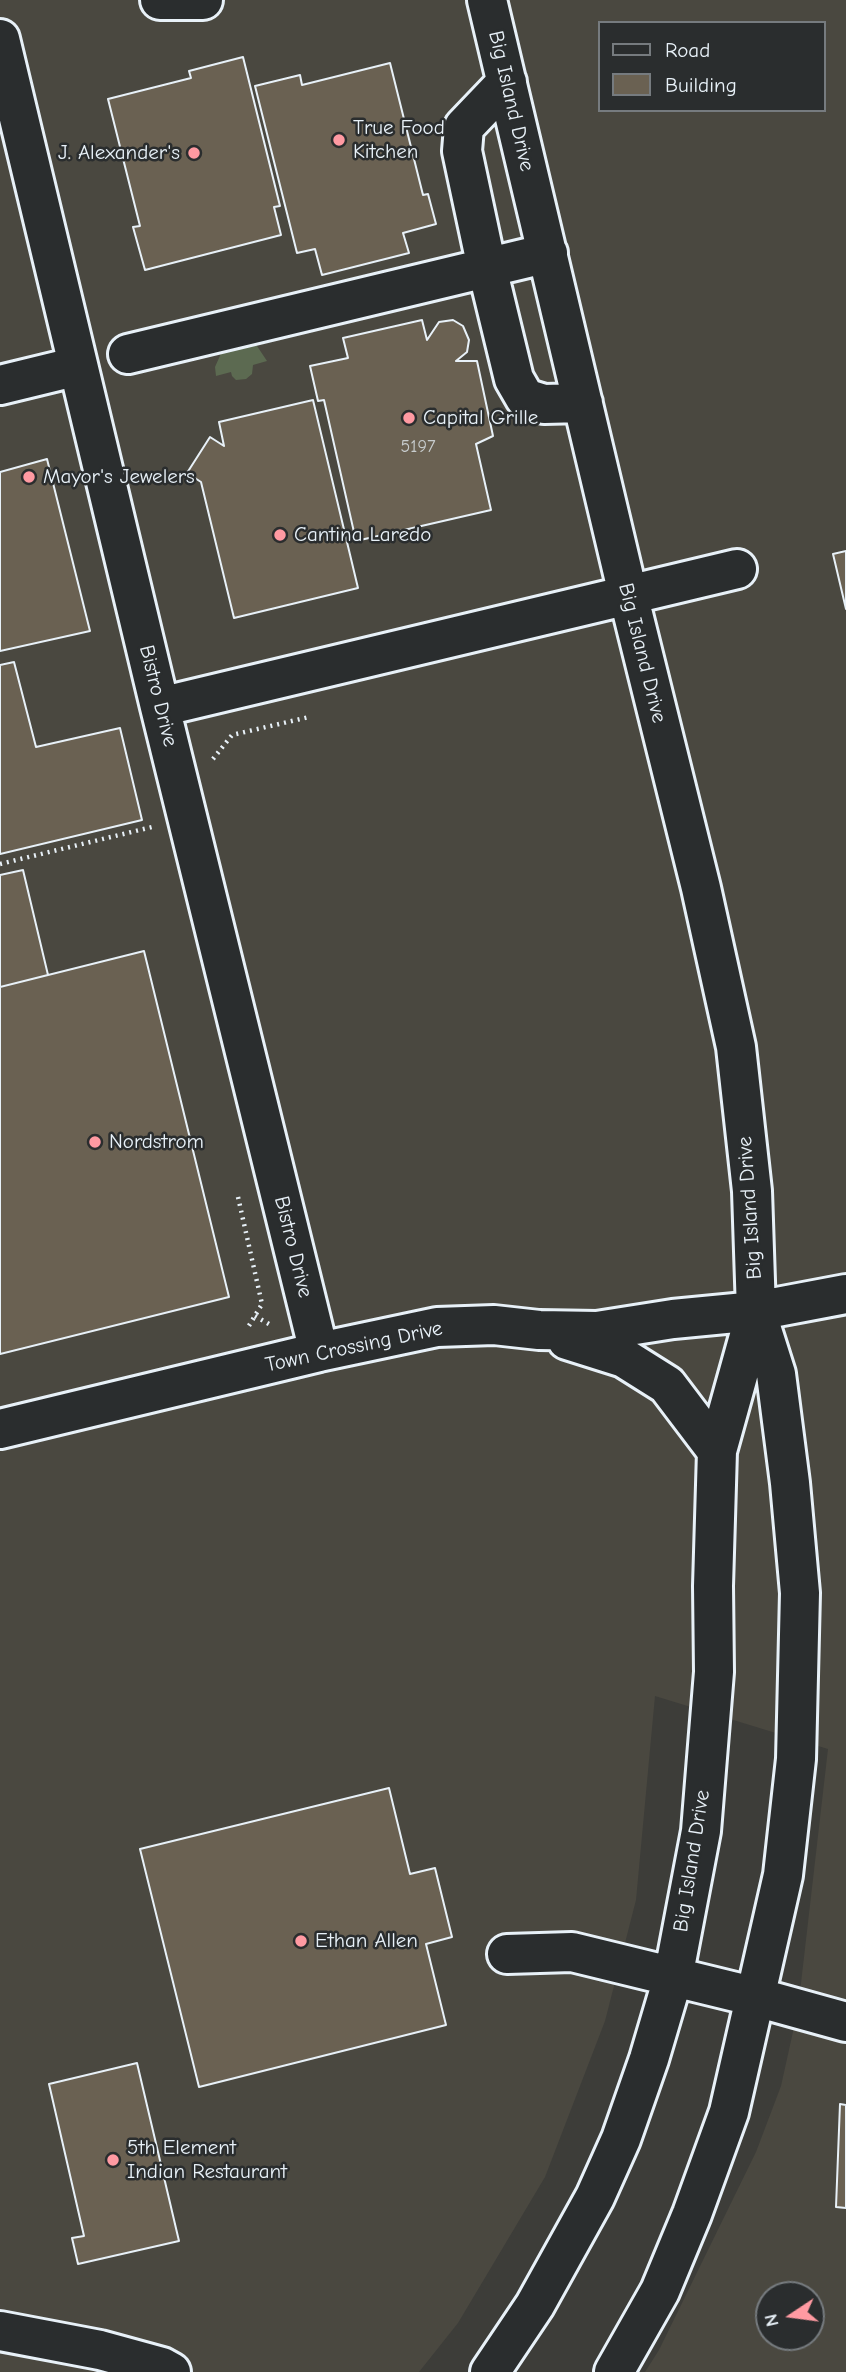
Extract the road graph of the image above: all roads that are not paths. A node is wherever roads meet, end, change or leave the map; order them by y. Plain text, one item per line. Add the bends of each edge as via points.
1 (160, 0) edge
2 (203, 0) edge
3 (487, 0) edge
4 (0, 39) edge
5 (507, 82) junction
6 (548, 253) junction
7 (487, 268) junction
8 (128, 354) dead end
9 (78, 366) junction
10 (0, 385) edge
11 (583, 403) junction
12 (737, 569) dead end
13 (628, 594) junction
14 (160, 707) junction
15 (846, 1294) edge
16 (756, 1311) junction
17 (539, 1330) junction
18 (319, 1352) junction
19 (0, 1429) edge
20 (717, 1451) junction
21 (507, 1954) dead end
22 (673, 1978) junction
23 (756, 1997) junction
24 (846, 2022) edge
25 (9, 2342) edge
26 (171, 2372) edge
27 (490, 2372) edge
28 (614, 2372) edge

1 - 2 street
3 - 5 street, Big Island Drive
4 - 9 street, Bistro Drive
5 - 6 street, Big Island Drive
5 - 7 street via 464,127 462,151
6 - 7 street
6 - 11 street, Big Island Drive
7 - 8 street
7 - 11 street via 514,379 525,398 544,404
9 - 10 street
9 - 14 street, Bistro Drive
11 - 13 street, Big Island Drive
12 - 13 street
13 - 14 street
13 - 16 street, Big Island Drive via 736,1047 752,1191
14 - 18 street, Bistro Drive
15 - 16 street, Town Crossing Drive
16 - 17 street, Town Crossing Drive via 597,1331
16 - 20 street, Big Island Drive
16 - 23 street, Big Island Drive via 776,1374 800,1593 796,1759 783,1875
17 - 18 street, Town Crossing Drive via 494,1325 437,1327
17 - 20 street via 624,1358 667,1385
18 - 19 street, Town Crossing Drive
20 - 22 street, Big Island Drive via 714,1672 702,1818
21 - 22 street via 572,1952
22 - 23 street
22 - 27 street, Big Island Drive via 621,2139 595,2197 536,2305
23 - 24 street
23 - 28 street, Big Island Drive via 729,2112 692,2214 660,2291
25 - 26 street via 100,2350

